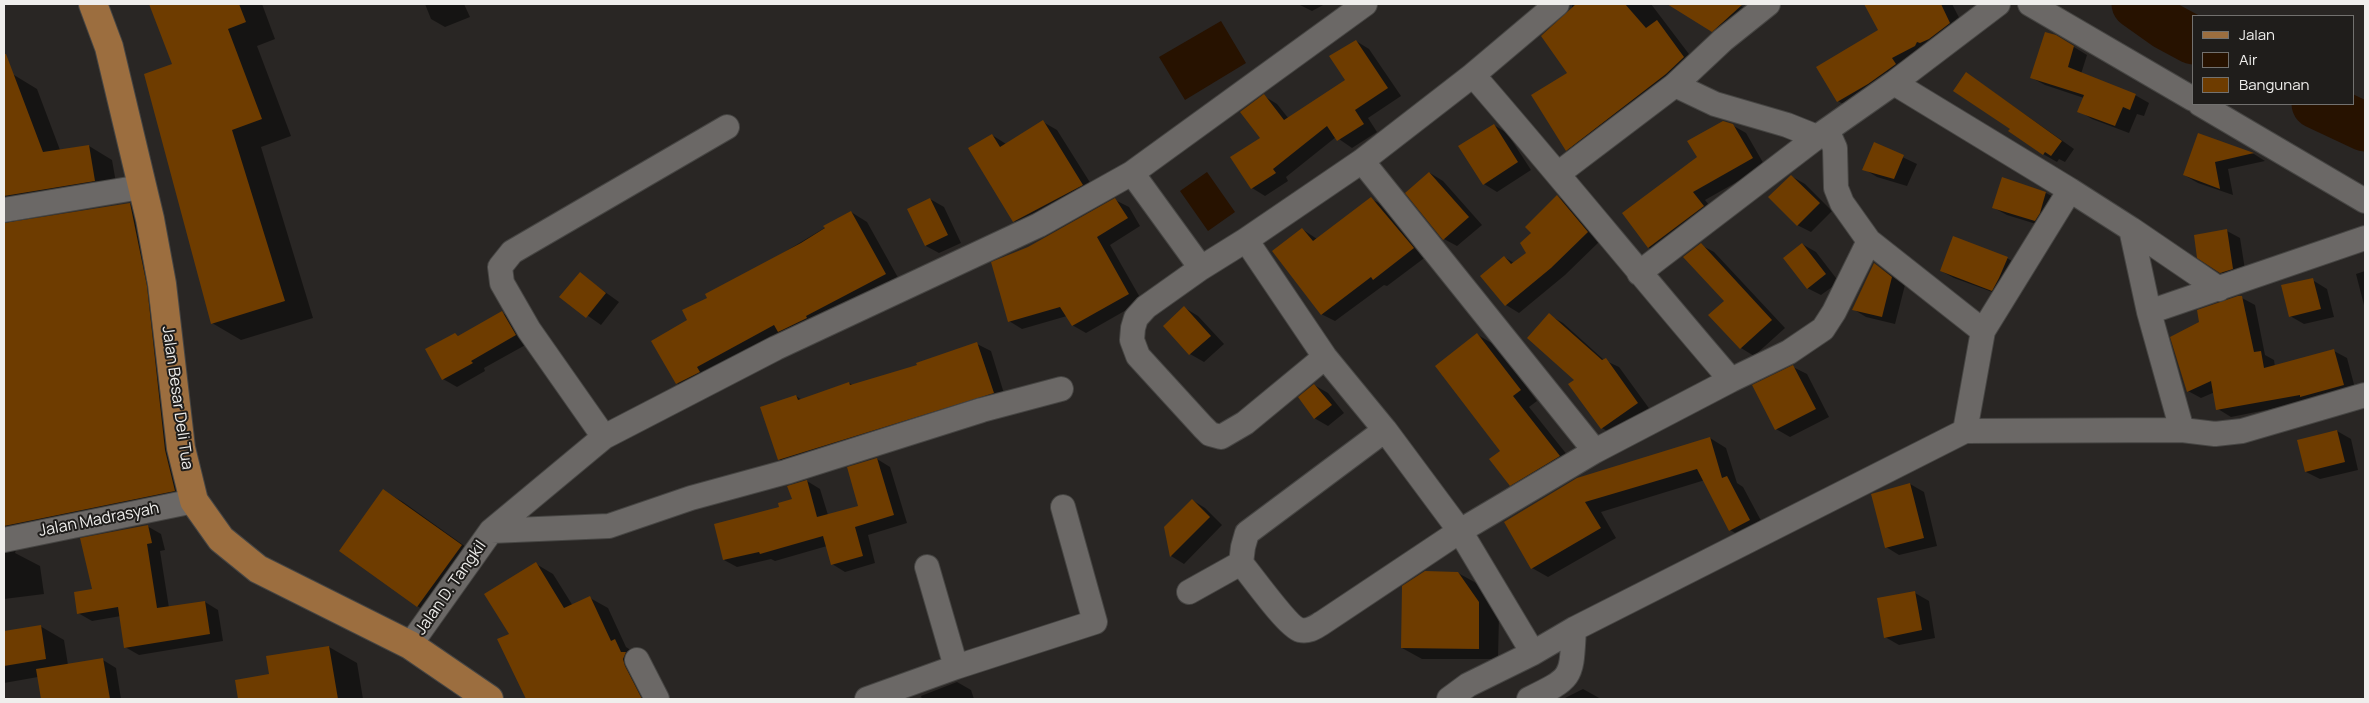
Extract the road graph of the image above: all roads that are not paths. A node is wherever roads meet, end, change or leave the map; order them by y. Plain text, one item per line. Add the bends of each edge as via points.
1 (93, 4) edge
2 (1365, 4) edge
3 (1557, 4) edge
4 (1768, 4) edge
5 (1998, 4) edge
6 (2030, 4) edge
7 (1473, 75) junction
8 (1894, 83) junction
9 (1675, 85) junction
10 (2192, 98) edge
11 (2202, 105) edge
12 (727, 127) dead end
13 (1822, 134) junction
14 (1362, 161) junction
15 (1132, 173) junction
16 (1558, 173) junction
17 (141, 187) junction
18 (2070, 190) junction
19 (2365, 201) edge
20 (4, 210) edge
21 (2131, 230) junction
22 (2365, 238) edge
23 (1246, 240) junction
24 (1869, 241) junction
25 (1201, 268) junction
26 (1639, 273) junction
27 (2219, 289) junction
28 (2149, 312) junction
29 (1983, 331) junction
30 (1325, 357) junction
31 (1731, 380) junction
32 (1061, 388) dead end
33 (2365, 395) edge
34 (1385, 430) junction
35 (2182, 430) junction
36 (1965, 431) junction
37 (604, 437) junction
38 (1595, 451) junction
39 (194, 501) junction
40 (1063, 507) dead end
41 (491, 531) junction
42 (1460, 531) junction
43 (4, 540) edge
44 (1242, 563) junction
45 (927, 567) dead end
46 (1189, 592) dead end
47 (1574, 629) junction
48 (410, 645) junction
49 (1533, 653) junction
50 (637, 660) dead end
51 (956, 667) junction
52 (1476, 692) edge
53 (489, 699) edge
54 (657, 699) edge
55 (867, 699) edge
56 (1449, 699) edge
57 (1529, 699) edge

1 - 17 main road, Jalan Besar Deli Tua via 110,47
2 - 15 street, Jalan D. Tangkil
3 - 7 street
4 - 9 street
5 - 8 street
6 - 10 street
7 - 14 street
7 - 16 street
8 - 13 street
8 - 18 street
9 - 13 street via 1715,104
9 - 16 street
11 - 19 street
12 - 37 street via 512,252 500,267 502,283 530,330
13 - 24 street via 1834,148 1836,188 1842,203
13 - 26 street
14 - 23 street
14 - 38 street
15 - 25 street
15 - 37 street, Jalan D. Tangkil via 1039,225 776,348
16 - 26 street
17 - 20 street
17 - 39 main road, Jalan Besar Deli Tua via 162,284 181,448
18 - 21 street
18 - 29 street
21 - 27 street
21 - 28 street
22 - 27 street
23 - 25 street
23 - 30 street
24 - 29 street
24 - 31 street via 1823,329 1789,352
25 - 30 street via 1146,307 1136,318 1132,340 1138,356 1210,434 1221,437 1235,430
26 - 31 street
27 - 28 street
28 - 35 street
29 - 36 street
30 - 34 street
31 - 38 street
32 - 41 street via 691,498 609,526
33 - 35 street via 2242,431 2215,434
34 - 42 street
34 - 44 street via 1252,528 1247,533
35 - 36 street
36 - 47 street
37 - 41 street, Jalan D. Tangkil
38 - 42 street
39 - 43 street, Jalan Madrasyah
39 - 48 main road, Jalan Besar Deli Tua via 221,539 258,569
40 - 51 street via 1095,622
41 - 48 street, Jalan D. Tangkil
42 - 44 street via 1310,630 1294,627
42 - 49 street
44 - 46 street
45 - 51 street
47 - 49 street
47 - 57 street via 1572,663 1567,677
48 - 53 main road, Jalan Besar Deli Tua
49 - 52 street
50 - 54 street
51 - 55 street
52 - 56 street

